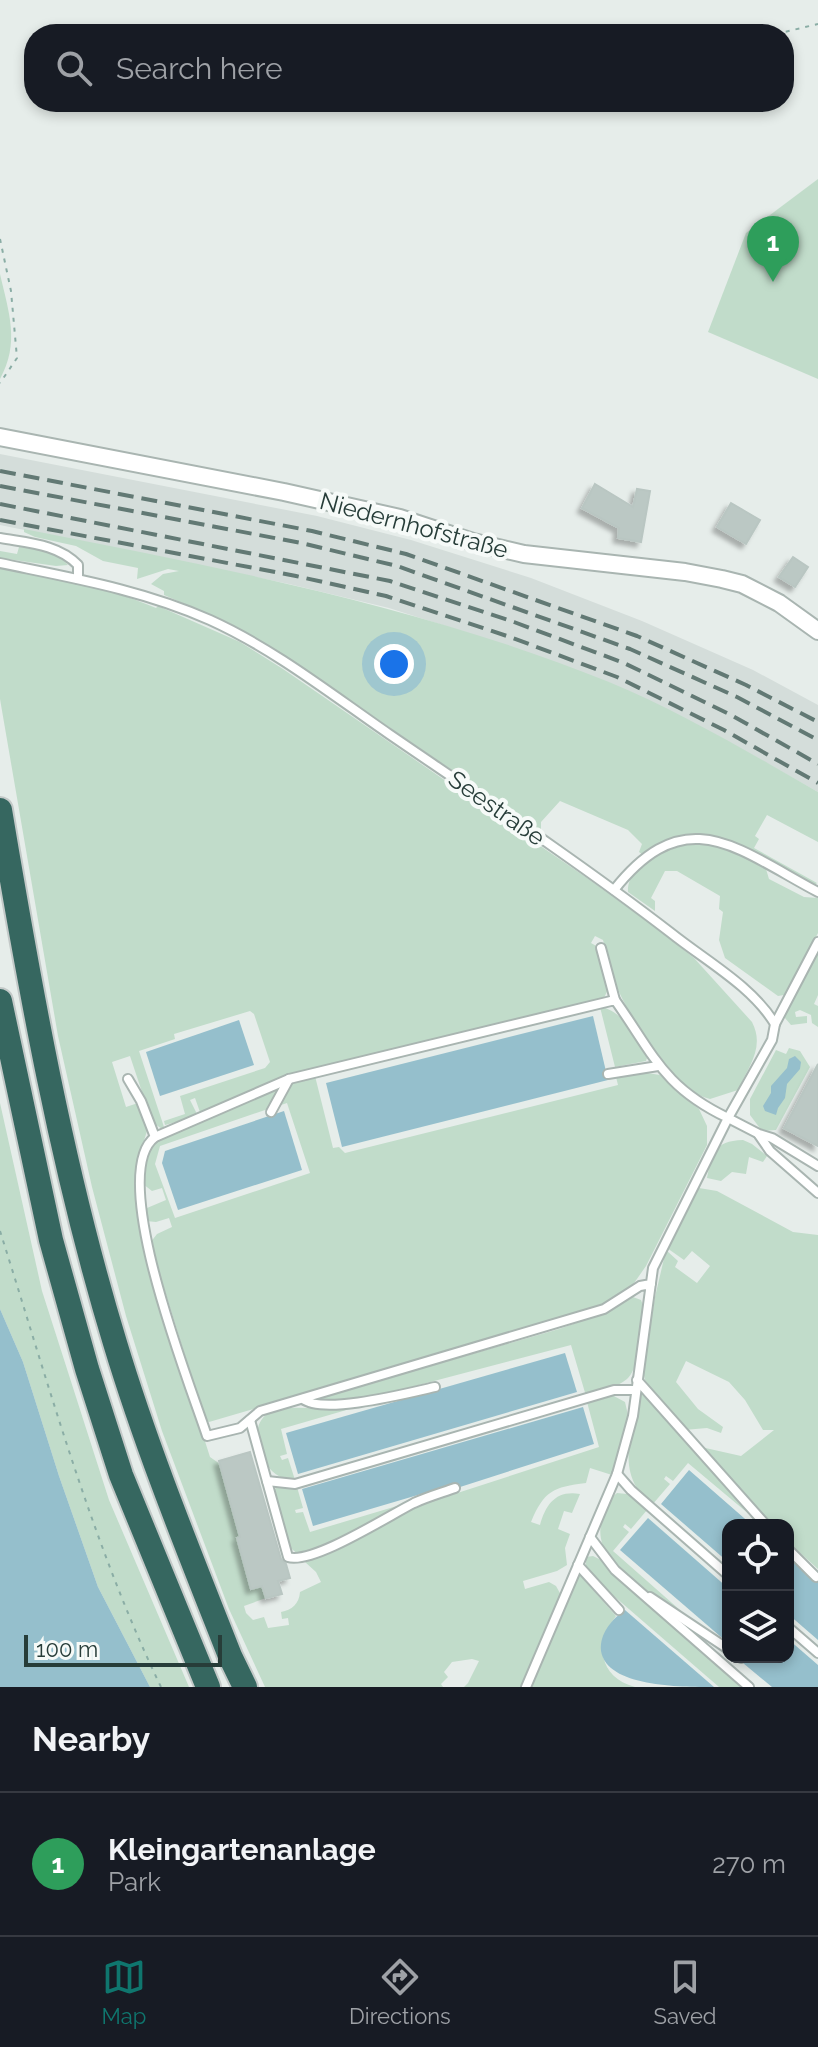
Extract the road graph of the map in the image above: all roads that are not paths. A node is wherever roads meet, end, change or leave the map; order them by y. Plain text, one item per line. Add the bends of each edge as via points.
1 (0, 437) edge
2 (0, 538) edge
3 (0, 563) edge
4 (78, 579) junction
5 (818, 631) edge
6 (0, 810) edge
7 (614, 890) junction
8 (818, 892) edge
9 (818, 942) edge
10 (601, 948) dead end
11 (615, 1000) junction
12 (0, 1001) edge
13 (775, 1024) junction
14 (658, 1066) junction
15 (608, 1074) dead end
16 (128, 1079) dead end
17 (289, 1079) junction
18 (271, 1112) dead end
19 (728, 1118) junction
20 (759, 1134) junction
21 (155, 1137) junction
22 (818, 1166) edge
23 (818, 1193) edge
24 (651, 1284) junction
25 (637, 1380) junction
26 (435, 1387) dead end
27 (636, 1390) junction
28 (303, 1399) junction
29 (250, 1420) junction
30 (617, 1474) junction
31 (267, 1481) junction
32 (455, 1488) dead end
33 (761, 1519) edge
34 (590, 1537) junction
35 (794, 1555) edge
36 (578, 1565) junction
37 (722, 1570) edge
38 (816, 1577) edge
39 (642, 1594) junction
40 (619, 1610) dead end
41 (794, 1632) edge
42 (722, 1645) edge
43 (818, 1653) edge
44 (208, 1687) edge
45 (245, 1687) edge
46 (526, 1687) edge
47 (749, 1687) edge

1 - 5 street, Niedernhofstraße via 284,492 524,554 722,579 779,603
2 - 4 lane via 65,553 78,565
3 - 4 lane, Seestraße
4 - 7 lane, Seestraße via 178,606 258,646
6 - 45 highway via 55,1106 114,1341 150,1455
7 - 8 lane via 653,853 705,838 727,844
7 - 13 lane, Seestraße via 753,997
9 - 13 lane
10 - 11 lane
11 - 14 lane
11 - 17 lane
12 - 44 highway via 51,1240 87,1369 121,1475
13 - 19 lane via 772,1040
14 - 15 lane
14 - 19 lane via 700,1105
16 - 21 lane
17 - 18 lane
17 - 21 lane
19 - 20 lane
19 - 24 lane via 661,1247
20 - 22 lane
20 - 23 lane via 770,1151
21 - 29 lane via 145,1147 140,1166 145,1235 207,1436 240,1428
24 - 25 lane
24 - 28 lane via 604,1309
25 - 27 lane
25 - 33 lane
26 - 28 lane via 326,1405
27 - 30 lane
27 - 31 lane via 614,1390 295,1484
28 - 29 lane via 260,1411
29 - 31 lane
30 - 34 lane
30 - 37 lane
31 - 32 lane via 288,1557 296,1559
34 - 36 lane
34 - 39 lane via 605,1560
35 - 38 lane
36 - 40 lane
36 - 46 lane
39 - 42 lane
39 - 47 lane
41 - 43 lane

